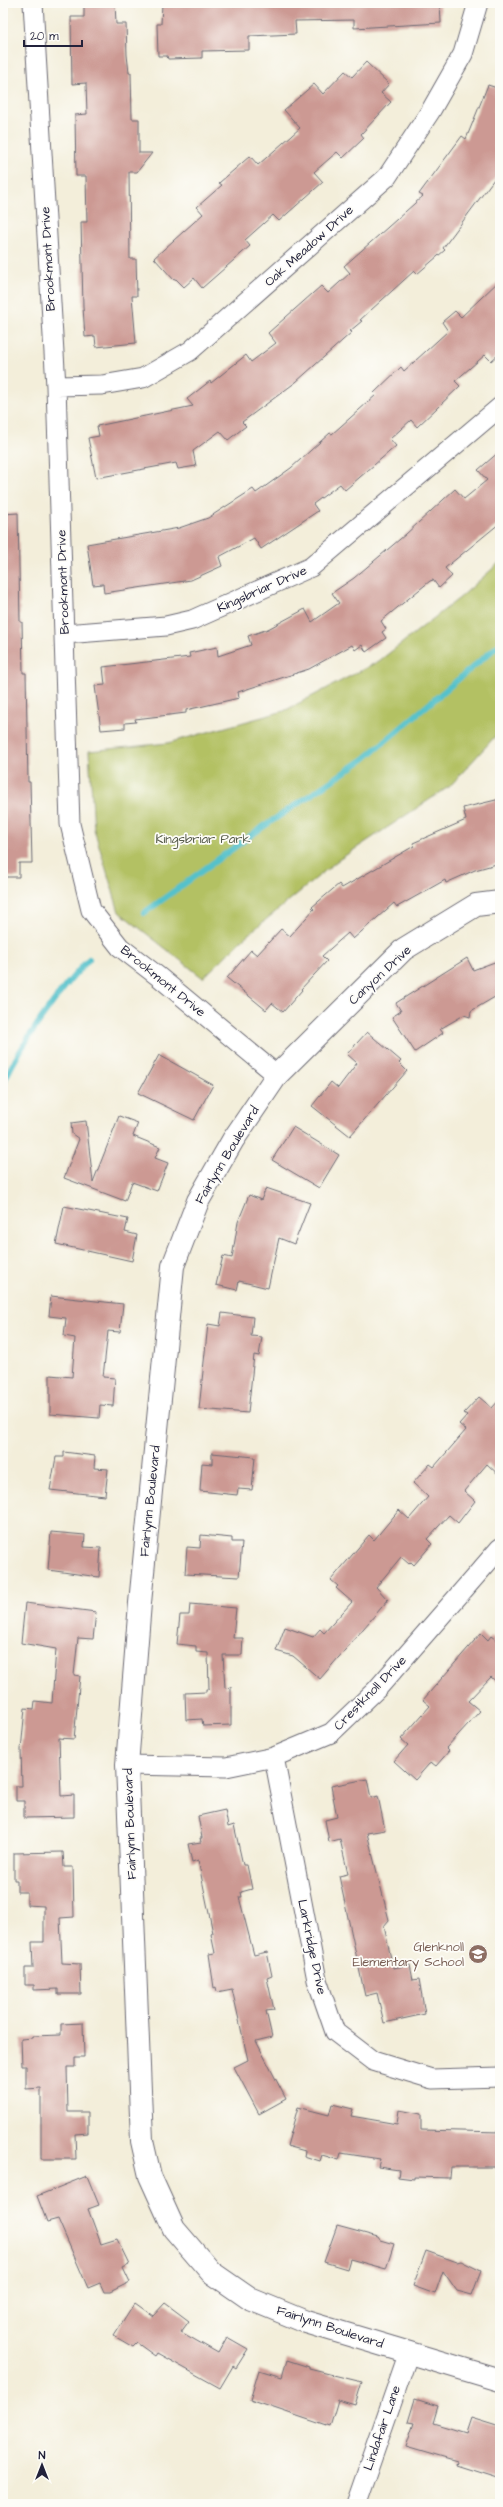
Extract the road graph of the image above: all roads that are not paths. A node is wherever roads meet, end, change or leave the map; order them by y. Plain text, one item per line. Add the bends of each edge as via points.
1 (33, 3) edge
2 (478, 3) edge
3 (56, 386) junction
4 (500, 407) edge
5 (65, 634) junction
6 (500, 902) edge
7 (277, 1076) junction
8 (500, 1548) edge
9 (274, 1757) junction
10 (127, 1765) junction
11 (500, 2078) edge
12 (409, 2352) junction
13 (500, 2380) edge
14 (356, 2502) edge

1 - 3 street, Brookmont Drive
2 - 3 street, Oak Meadow Drive via 463,54 430,112 387,177 190,351 143,378 102,385
3 - 5 street, Brookmont Drive
4 - 5 street, Kingsbriar Drive via 311,567 192,620 166,626
5 - 7 street, Brookmont Drive via 70,824 91,910 120,947
6 - 7 street, Canyon Drive via 476,905 404,949
7 - 10 street, Fairlynn Boulevard via 232,1140 198,1201 173,1266
8 - 9 street, Crestknoll Drive via 377,1689 331,1733
9 - 10 street, Crestknoll Drive via 226,1767
9 - 11 street, Larkridge Drive via 317,1980 335,2032 373,2061 432,2078
10 - 12 street, Fairlynn Boulevard via 142,2141 150,2176 174,2230 212,2272 250,2299 306,2322
12 - 13 street, Fairlynn Boulevard
12 - 14 street, Lindafair Lane

